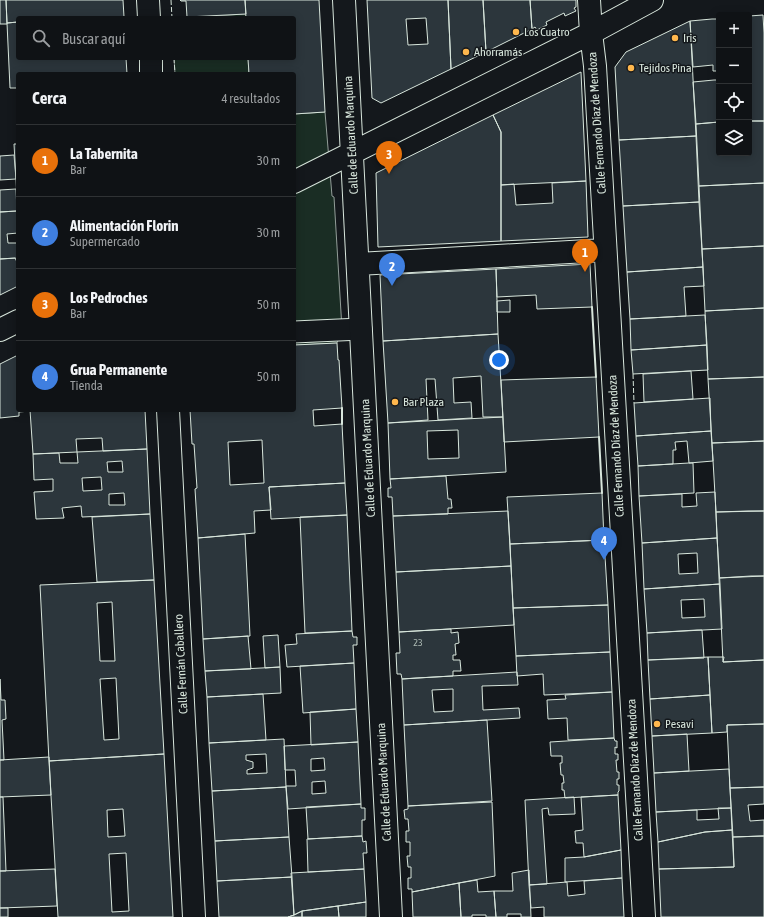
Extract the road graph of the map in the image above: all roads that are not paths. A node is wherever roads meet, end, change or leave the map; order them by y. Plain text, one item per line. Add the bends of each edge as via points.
1 (148, 0) edge
2 (344, 0) edge
3 (589, 0) edge
4 (652, 0) edge
5 (149, 16) edge
6 (591, 33) junction
7 (151, 60) edge
8 (151, 72) edge
9 (352, 152) junction
10 (296, 181) edge
11 (605, 250) junction
12 (358, 264) junction
13 (16, 321) edge
14 (361, 329) junction
15 (0, 330) edge
16 (296, 332) edge
17 (168, 412) edge
18 (194, 917) edge
19 (391, 917) edge
20 (644, 917) edge

1 - 5 street
2 - 9 street, Calle de Eduardo Marquina
3 - 6 street, Calle Fernando Díaz de Mendoza
4 - 6 street
6 - 9 street
6 - 11 street, Calle Fernando Díaz de Mendoza
7 - 8 street
9 - 10 street
9 - 12 street, Calle de Eduardo Marquina
11 - 12 street
11 - 20 street, Calle Fernando Díaz de Mendoza
12 - 14 street, Calle de Eduardo Marquina
13 - 15 street
14 - 16 street
14 - 19 street, Calle de Eduardo Marquina
17 - 18 street, Calle Fernán Caballero

